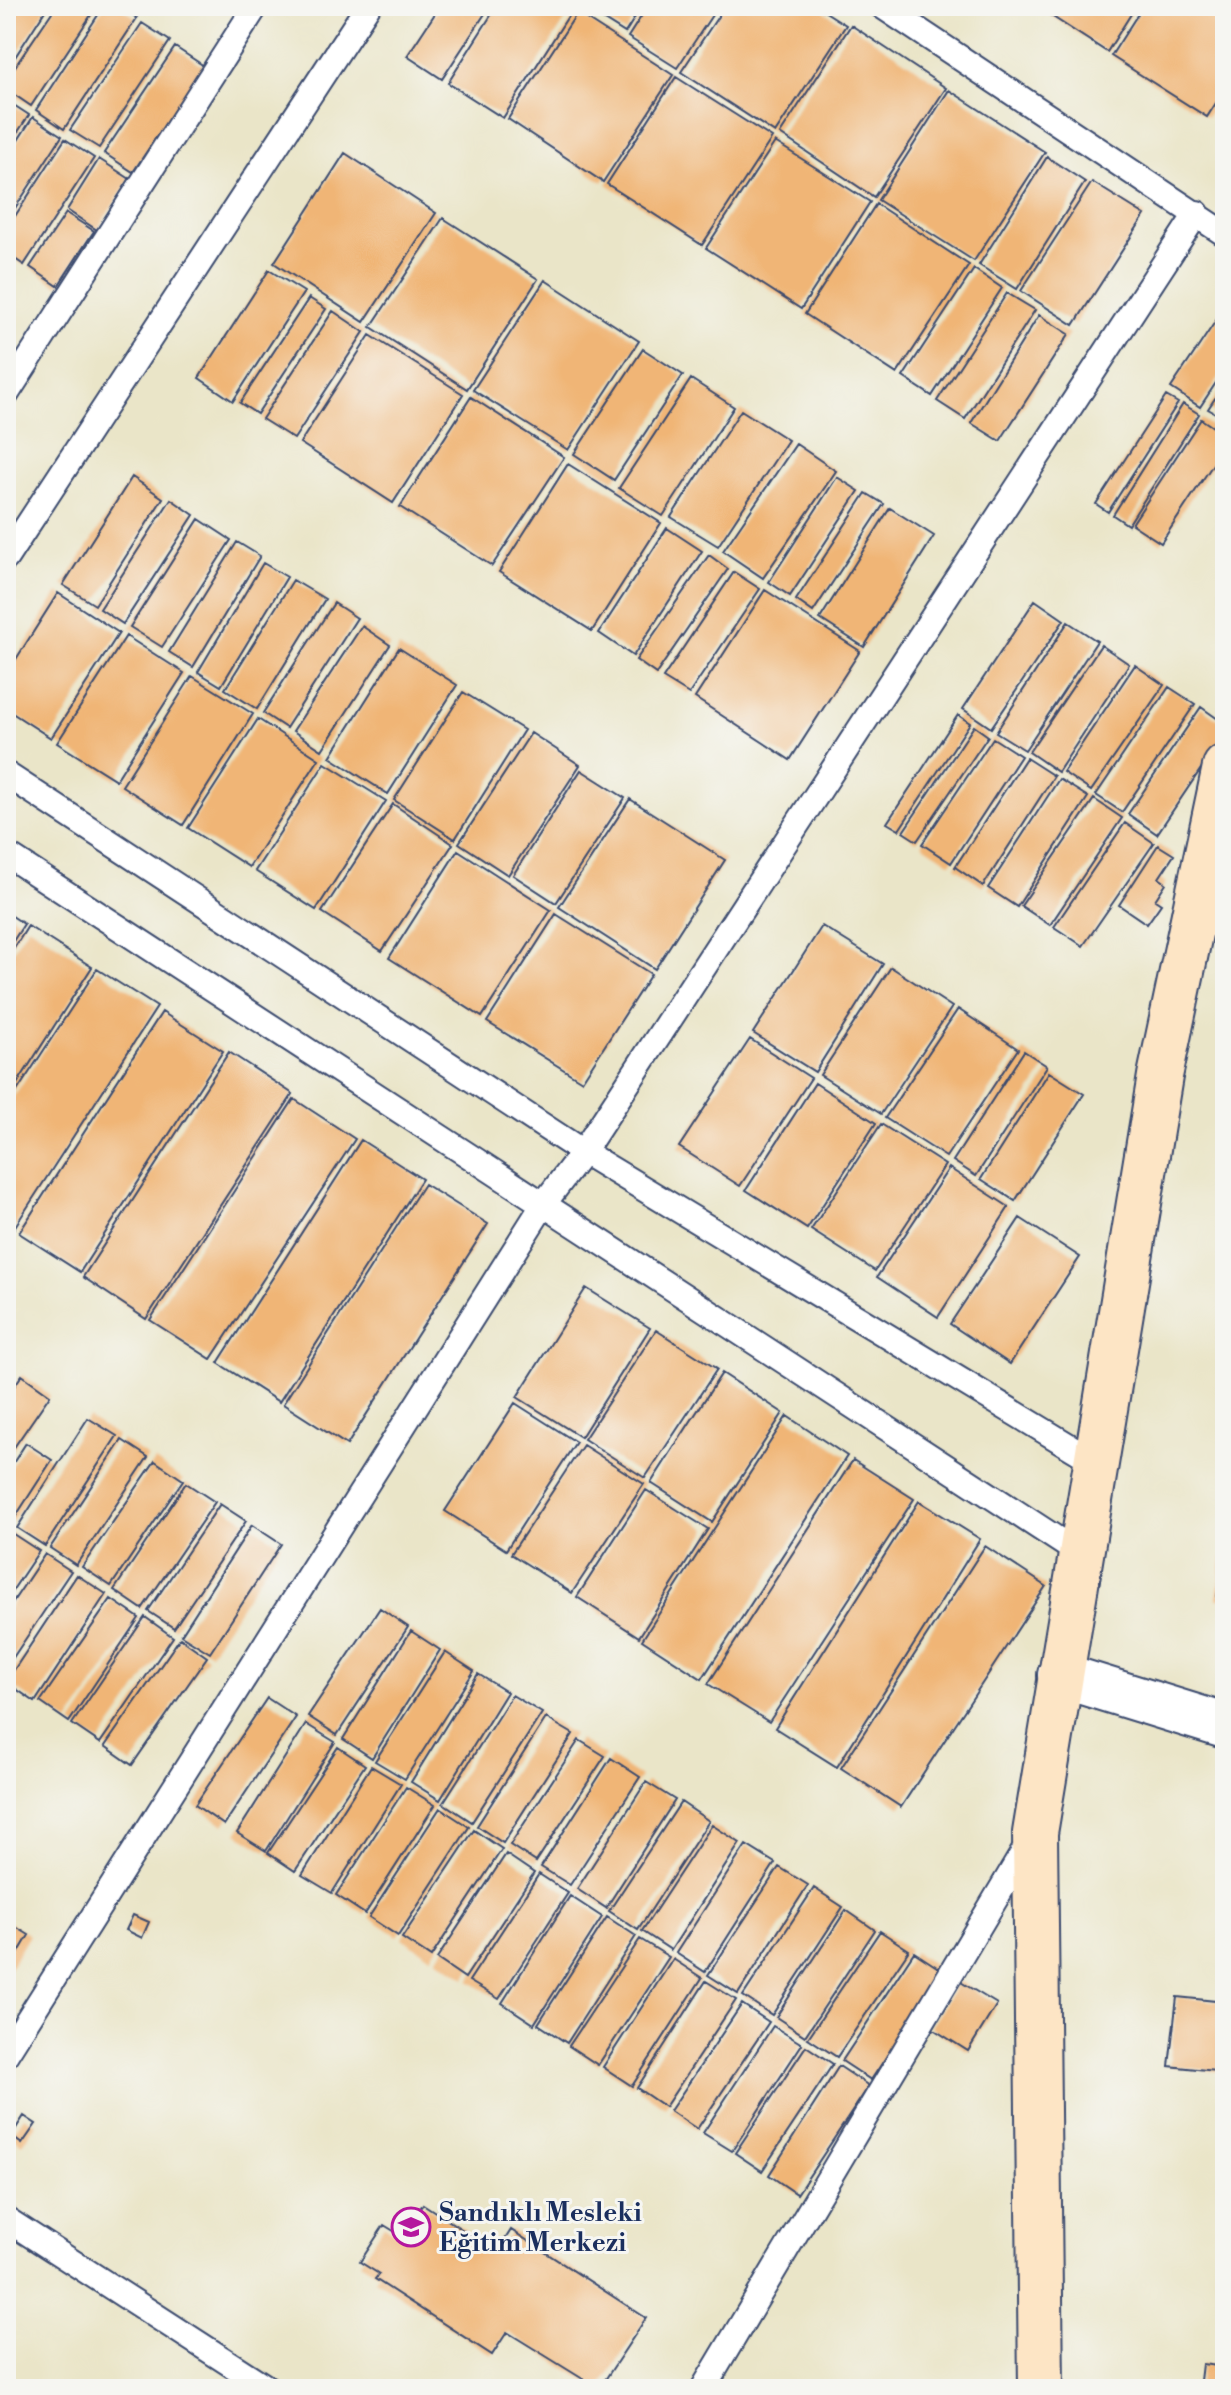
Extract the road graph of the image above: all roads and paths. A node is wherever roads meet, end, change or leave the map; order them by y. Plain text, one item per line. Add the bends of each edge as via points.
1 (256, 6) edge
2 (368, 6) edge
3 (882, 6) edge
4 (1197, 213) junction
5 (1225, 234) edge
6 (6, 395) edge
7 (6, 558) edge
8 (1225, 767) edge
9 (6, 774) edge
10 (6, 854) edge
11 (583, 1152) junction
12 (545, 1202) junction
13 (1094, 1461) junction
14 (1080, 1554) junction
15 (1060, 1675) junction
16 (1225, 1726) edge
17 (1035, 1833) junction
18 (6, 2054) edge
19 (6, 2219) edge
20 (269, 2389) edge
21 (703, 2389) edge
22 (1041, 2389) edge

1 - 6 lane
2 - 7 lane
3 - 4 lane
4 - 5 lane
4 - 11 lane
8 - 13 street via 1160,1076
9 - 11 lane
10 - 12 lane
11 - 12 lane
11 - 13 lane
12 - 14 lane
12 - 18 lane
13 - 14 street
14 - 15 street
15 - 16 street
15 - 17 street
17 - 21 lane
17 - 22 street
19 - 20 lane

